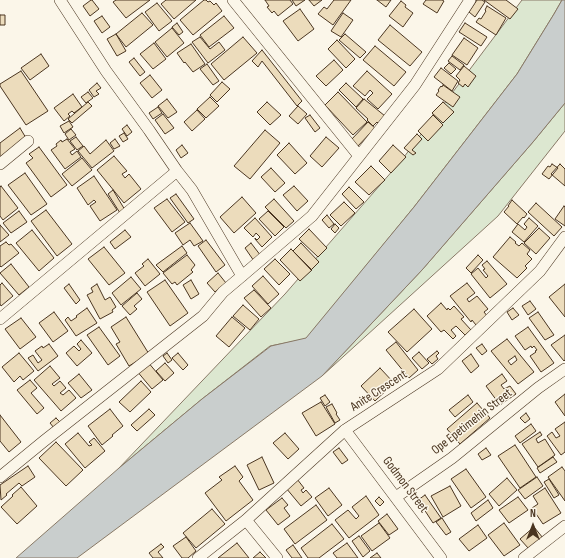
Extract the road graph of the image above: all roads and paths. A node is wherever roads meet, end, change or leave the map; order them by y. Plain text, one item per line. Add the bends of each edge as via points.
1 (60, 0) edge
2 (234, 0) edge
3 (470, 0) edge
4 (28, 141) dead end
5 (359, 156) junction
6 (0, 164) edge
7 (177, 171) junction
8 (565, 237) edge
9 (242, 276) junction
10 (0, 319) edge
11 (565, 369) edge
12 (345, 430) junction
13 (0, 477) edge
14 (396, 497) junction
15 (246, 520) junction
16 (565, 526) edge
17 (198, 558) edge
18 (277, 558) edge
19 (441, 558) edge
20 (524, 558) edge

1 - 7 street via 106,71
2 - 5 street
3 - 5 street via 415,85
4 - 6 street
5 - 9 street via 312,216
7 - 9 street via 192,190
7 - 10 street
8 - 12 street, Anite Crescent via 540,271 438,369
9 - 13 street via 223,292 203,316
11 - 14 street, Ope Epetimehin Street via 452,458
12 - 14 street, Godmon Street
12 - 15 street, Anite Crescent
14 - 19 street, Godmon Street
15 - 17 street, Anite Crescent
15 - 18 street
16 - 20 street

